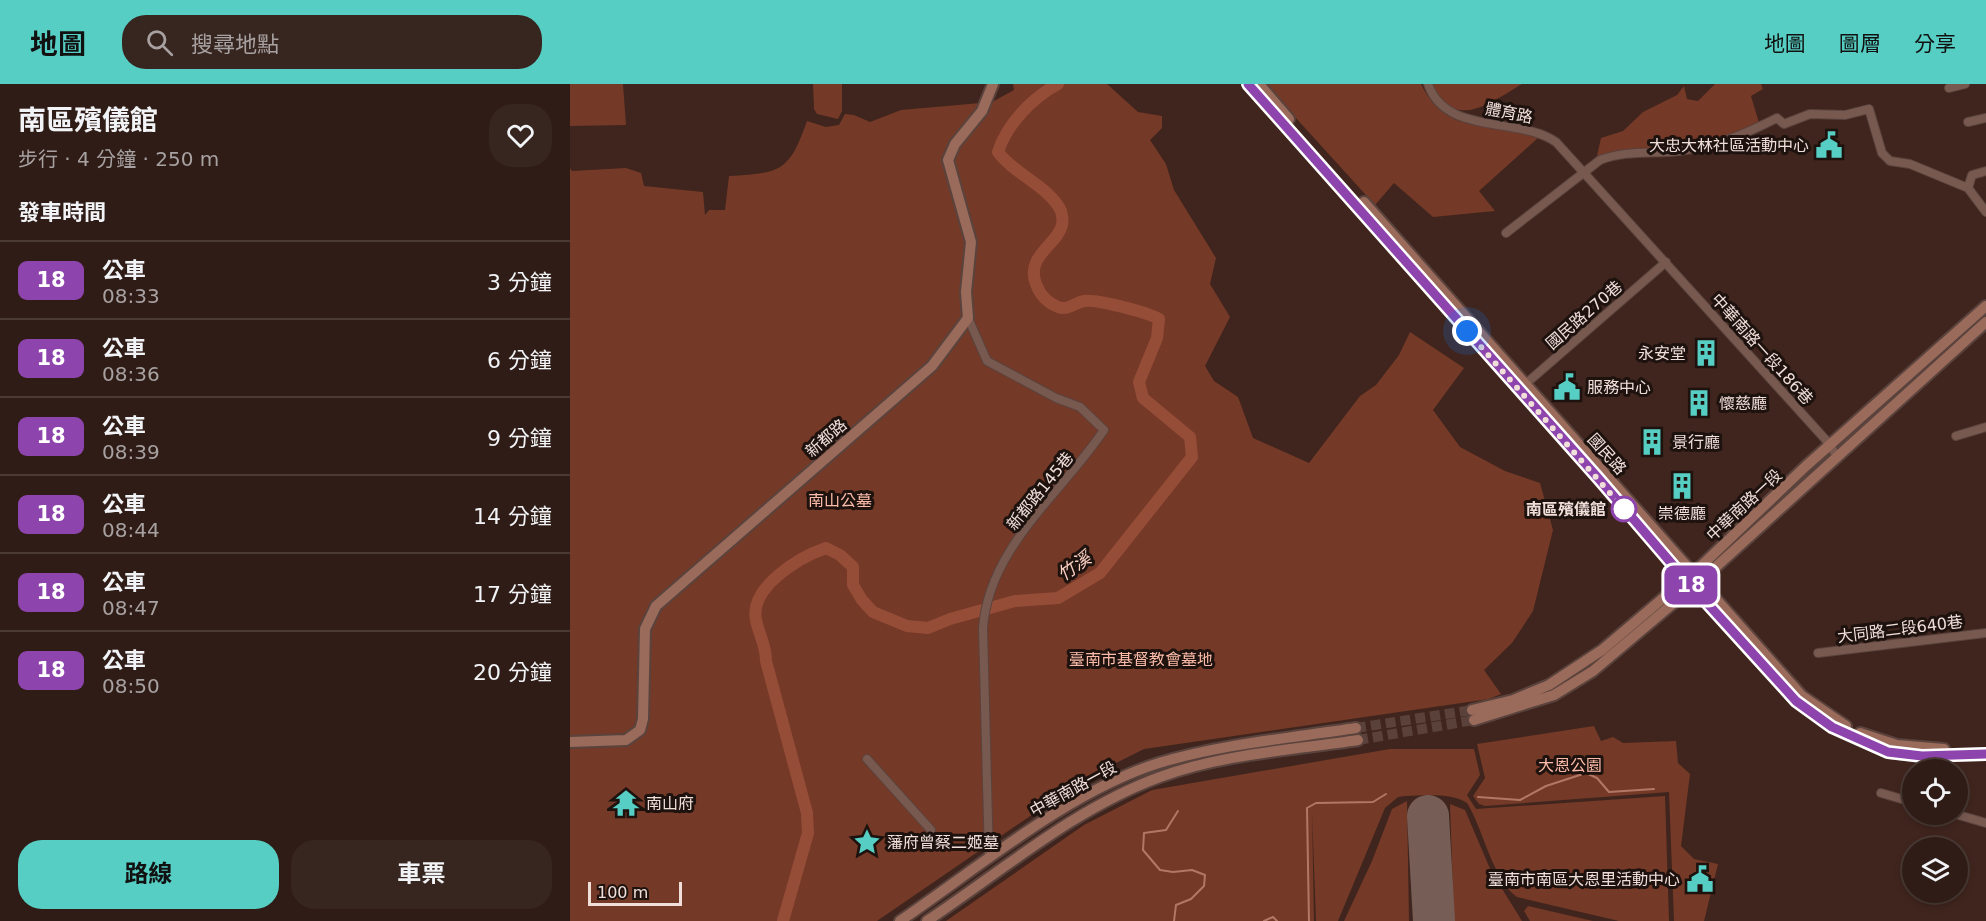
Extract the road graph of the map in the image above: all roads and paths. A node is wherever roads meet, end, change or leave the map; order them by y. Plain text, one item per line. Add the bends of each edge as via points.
1 (993, 84) edge
2 (1248, 84) edge
3 (1259, 84) edge
4 (1428, 84) edge
5 (1965, 84) edge
6 (1949, 87) dead end
7 (1986, 118) edge
8 (1968, 122) dead end
9 (1986, 171) edge
10 (1585, 172) junction
11 (1968, 188) junction
12 (1986, 212) edge
13 (1506, 233) dead end
14 (1666, 262) junction
15 (1986, 306) edge
16 (968, 318) junction
17 (1986, 322) edge
18 (1522, 387) junction
19 (1986, 427) edge
20 (1956, 436) dead end
21 (1829, 446) junction
22 (1837, 456) junction
23 (1692, 580) junction
24 (1986, 633) edge
25 (1818, 653) dead end
26 (1473, 715) tunnel mouth
27 (570, 742) edge
28 (1986, 747) edge
29 (1986, 754) edge
30 (867, 759) dead end
31 (1881, 793) dead end
32 (1902, 799) edge
33 (1968, 818) edge
34 (1986, 824) edge
35 (931, 830) dead end
36 (989, 860) junction
37 (900, 921) edge
38 (927, 921) edge

1 - 16 street via 982,111 955,144 948,160 970,242
2 - 18 street, 國民路
3 - 18 street, 國民路
4 - 10 street, 體育路 via 1439,103 1455,114 1550,137
5 - 6 street
7 - 8 street
9 - 11 street via 1972,175
10 - 11 street via 1600,160 1622,153 1685,151 1735,139 1777,118 1784,124 1810,114 1845,115 1869,109 1882,153 1890,161 1910,164
10 - 13 street
10 - 14 street, 體育路
11 - 12 street
14 - 18 street, 國民路270巷
14 - 21 street, 中華南路一段186巷
15 - 21 street, 中華南路一段
16 - 27 street, 新都路 via 932,366 656,606 645,629 643,720 636,734 610,742
16 - 36 street, 新都路145巷 via 987,361 1080,407 1104,430 1018,537 985,602
17 - 22 street, 中華南路一段
18 - 23 street, 國民路
19 - 20 street
21 - 22 street, 中華南路一段186巷
21 - 23 street, 中華南路一段
22 - 23 street, 中華南路一段
23 - 26 street, 中華南路一段 via 1581,666 1549,685
23 - 28 street, 國民路 via 1802,696 1836,721 1904,747
23 - 29 street, 國民路 via 1796,701 1832,727 1894,753
24 - 25 street, 大同路二段640巷
30 - 35 street
31 - 32 street
33 - 34 street
36 - 37 street, 中華南路一段
36 - 38 street, 中華南路一段 via 1056,813 1109,783 1157,764 1213,750 1357,734 1159,777 1067,825

